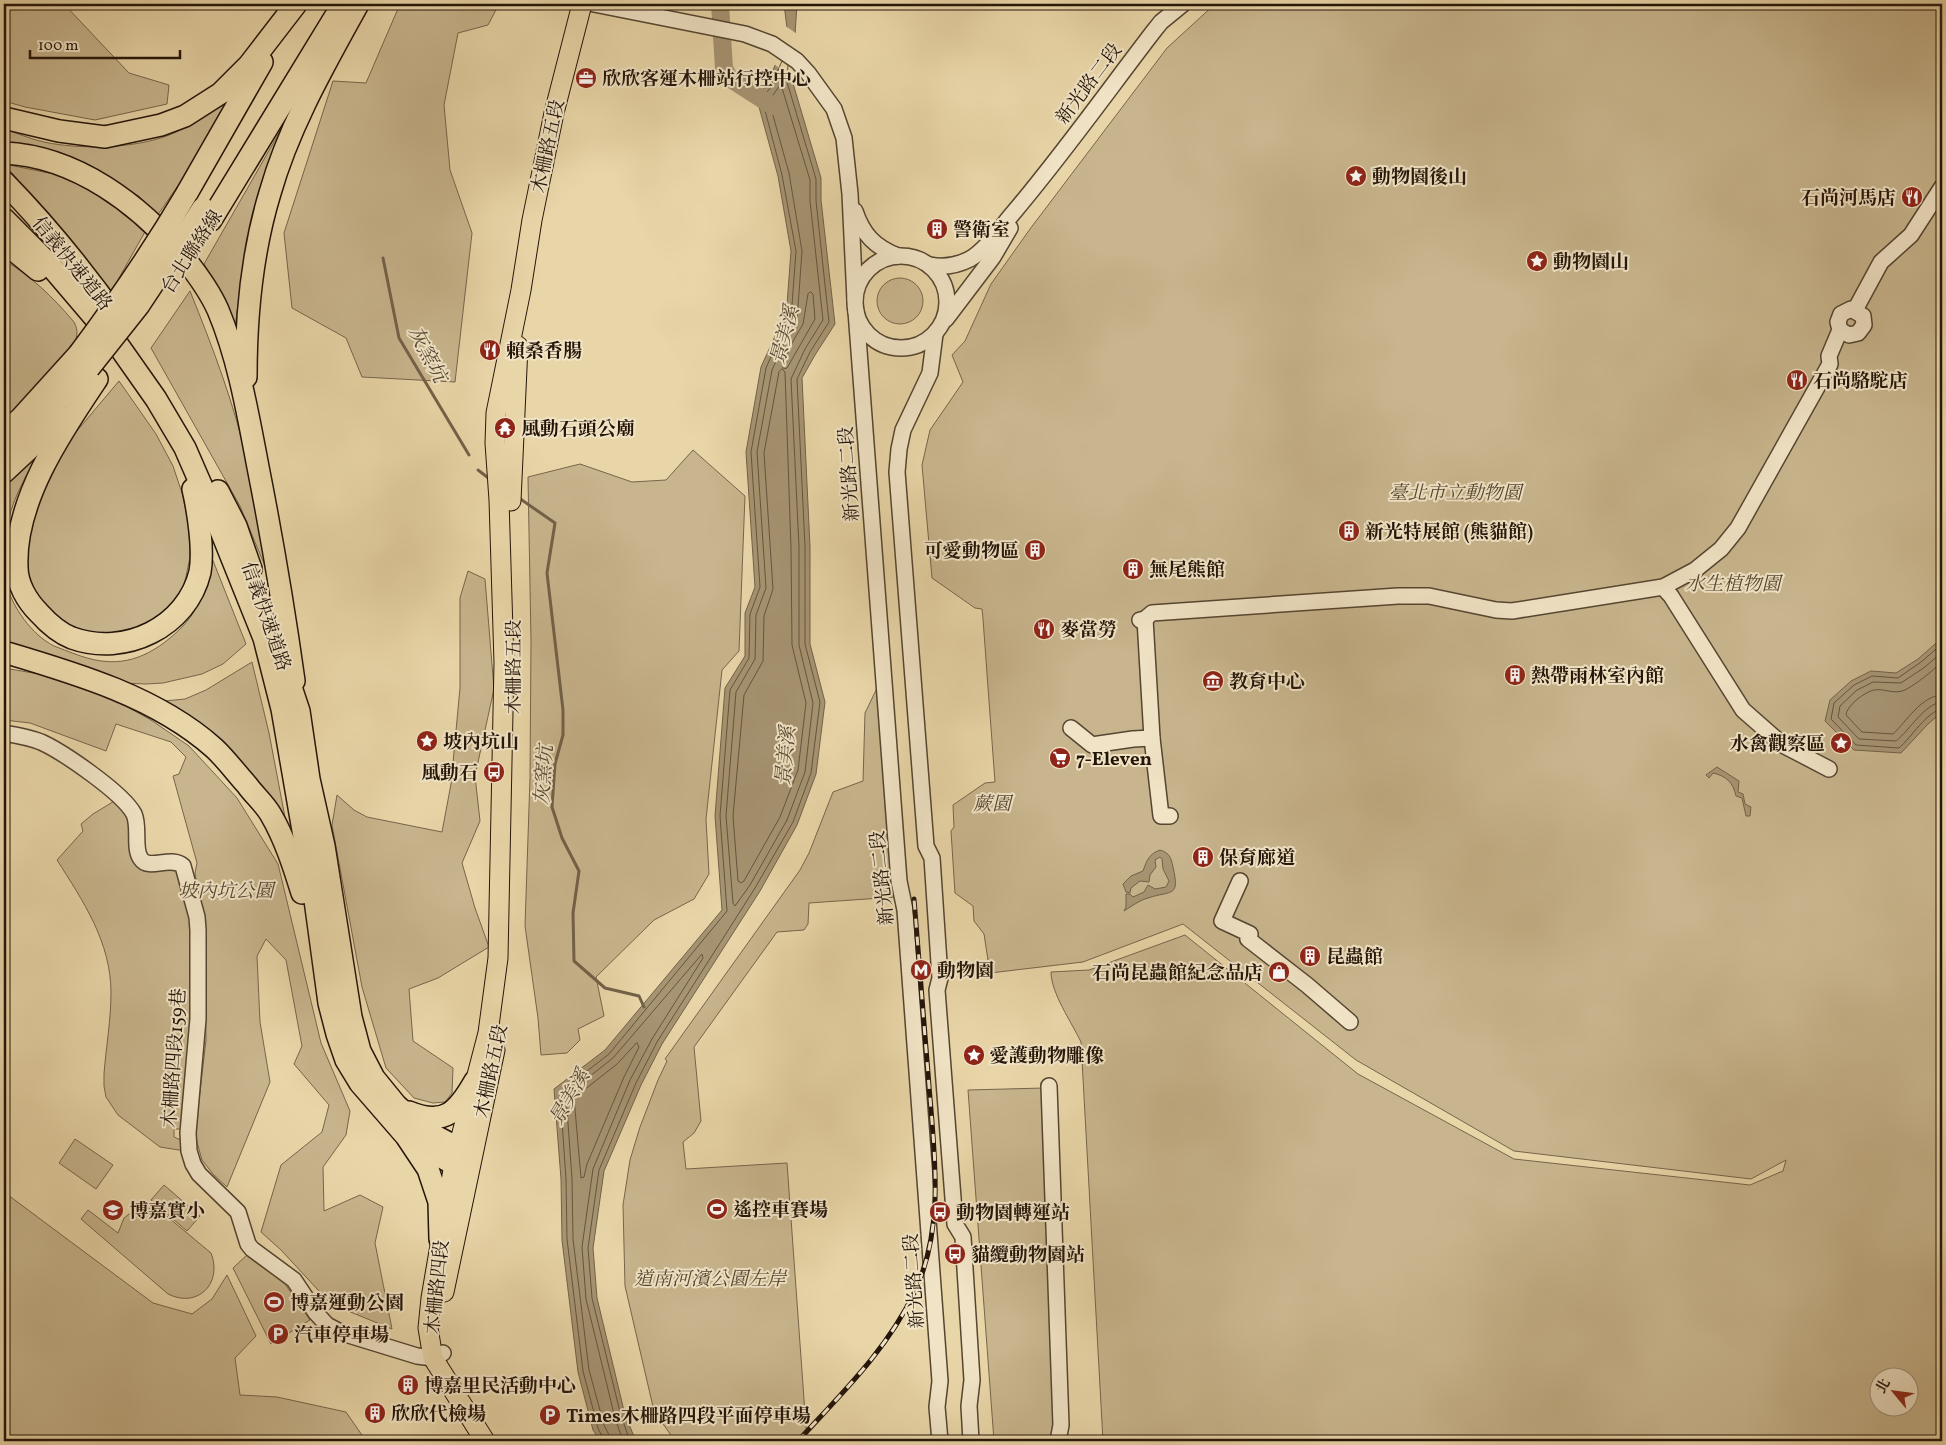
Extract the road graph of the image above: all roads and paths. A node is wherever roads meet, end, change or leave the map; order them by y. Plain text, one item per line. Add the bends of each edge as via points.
1 (328, 4) edge
2 (343, 4) edge
3 (358, 4) edge
4 (582, 4) edge
5 (594, 4) edge
6 (1183, 4) edge
7 (295, 6) edge
8 (4, 118) edge
9 (4, 153) edge
10 (4, 182) edge
11 (1942, 187) edge
12 (1031, 192) junction
13 (850, 194) junction
14 (207, 214) junction
15 (4, 218) edge
16 (4, 245) edge
17 (898, 256) junction
18 (930, 265) junction
19 (521, 290) junction
20 (856, 306) junction
21 (89, 311) junction
22 (938, 330) junction
23 (88, 367) junction
24 (498, 396) junction
25 (156, 399) junction
26 (246, 400) junction
27 (515, 406) junction
28 (4, 434) edge
29 (4, 453) edge
30 (4, 472) edge
31 (505, 472) junction
32 (1663, 587) junction
33 (4, 652) edge
34 (299, 710) junction
35 (1072, 728) dead end
36 (4, 733) edge
37 (1152, 738) junction
38 (1829, 770) dead end
39 (1170, 816) dead end
40 (1240, 881) dead end
41 (324, 966) junction
42 (1350, 1022) dead end
43 (475, 1081) junction
44 (1049, 1086) dead end
45 (391, 1109) junction
46 (461, 1158) junction
47 (440, 1239) junction
48 (438, 1355) junction
49 (485, 1441) edge
50 (498, 1441) edge
51 (940, 1441) edge
52 (971, 1441) edge
53 (1058, 1441) edge

1 - 14 highway, 台北聯絡線
2 - 14 highway, 台北聯絡線
3 - 26 highway via 306,104 270,192 260,231 248,313
4 - 19 main road, 木柵路五段 via 554,113
5 - 13 street, 新光路二段 via 725,28 772,44 797,61 817,82 840,124
6 - 12 street, 新光路二段 via 1161,22
7 - 8 highway via 249,65 221,93 186,116 105,137 59,131
7 - 23 highway, bridge via 187,193 122,297
9 - 26 highway via 45,160 110,189 167,237 197,274 218,309
10 - 34 highway, 信義快速道路 via 102,296 188,429 236,526
11 - 32 street via 1911,235 1882,262 1855,310 1841,314 1840,330 1829,356 1830,364 1738,528 1721,549 1695,570
12 - 18 street, 新光路二段 via 971,258 948,267
12 - 22 street, 新光路二段 via 993,257
13 - 17 street, 新光路二段 via 858,221 869,239
13 - 20 street, 新光路二段
14 - 23 highway, 台北聯絡線 via 179,272 152,310
15 - 21 highway, 信義快速道路
16 - 21 highway
17 - 18 street
17 - 20 street via 882,260 869,270 860,284
18 - 22 street via 947,293 947,310
19 - 24 main road, 木柵路五段
19 - 27 main road, 木柵路五段
20 - 22 street via 864,330 879,343 889,346 918,345
20 - 51 street, 新光路二段 via 899,881 906,910 930,1229 940,1381 937,1407
21 - 25 highway, 信義快速道路
22 - 52 street, 新光路二段 via 930,373 903,430 897,472 925,837 932,858 940,978 937,990 954,1214 955,1224 963,1237 972,1380 969,1406
23 - 25 highway via 30,498 18,543 16,568 30,605 50,625 72,637 95,643 119,643 144,637 166,625 182,610 200,571 199,513 190,473
23 - 28 highway
23 - 29 highway, 台北聯絡線
23 - 30 highway, 台北聯絡線 via 62,418
24 - 27 main road
24 - 31 main road, 木柵路五段 via 495,427
25 - 41 highway, 信義快速道路 via 185,448 264,638 282,709
26 - 34 highway
27 - 31 main road, 木柵路五段
31 - 43 main road, 木柵路五段 via 498,958 492,1013
31 - 46 main road, 木柵路五段 via 514,695 507,959 498,1035
32 - 37 street via 1512,611 1429,596 1398,596 1152,613 1142,620
32 - 38 street via 1743,710 1783,745
33 - 41 highway via 110,687 190,729 215,749 270,814 294,867
34 - 45 highway, 信義快速道路 via 355,1034
35 - 37 street via 1092,745
36 - 48 street, 木柵路四段159巷 via 54,748 118,797 130,809 136,822 141,860 183,866 198,930 198,1019 188,1133 189,1151 199,1174 238,1212 252,1249 294,1280 327,1325 342,1333 417,1356
37 - 39 street via 1161,816
40 - 42 street via 1222,921 1250,934 1248,939
41 - 45 highway, 信義快速道路 via 329,1003 346,1060 360,1083
43 - 45 highway via 464,1100 447,1116 424,1118
43 - 46 main road, 木柵路五段
44 - 53 street via 1061,1425
45 - 46 highway via 424,1146
45 - 47 highway via 428,1169 439,1202
46 - 47 main road, 木柵路四段
46 - 48 main road, 木柵路四段 via 438,1325
47 - 48 main road, 木柵路四段 via 428,1328
48 - 49 main road, 木柵路四段
48 - 50 main road, 木柵路四段

